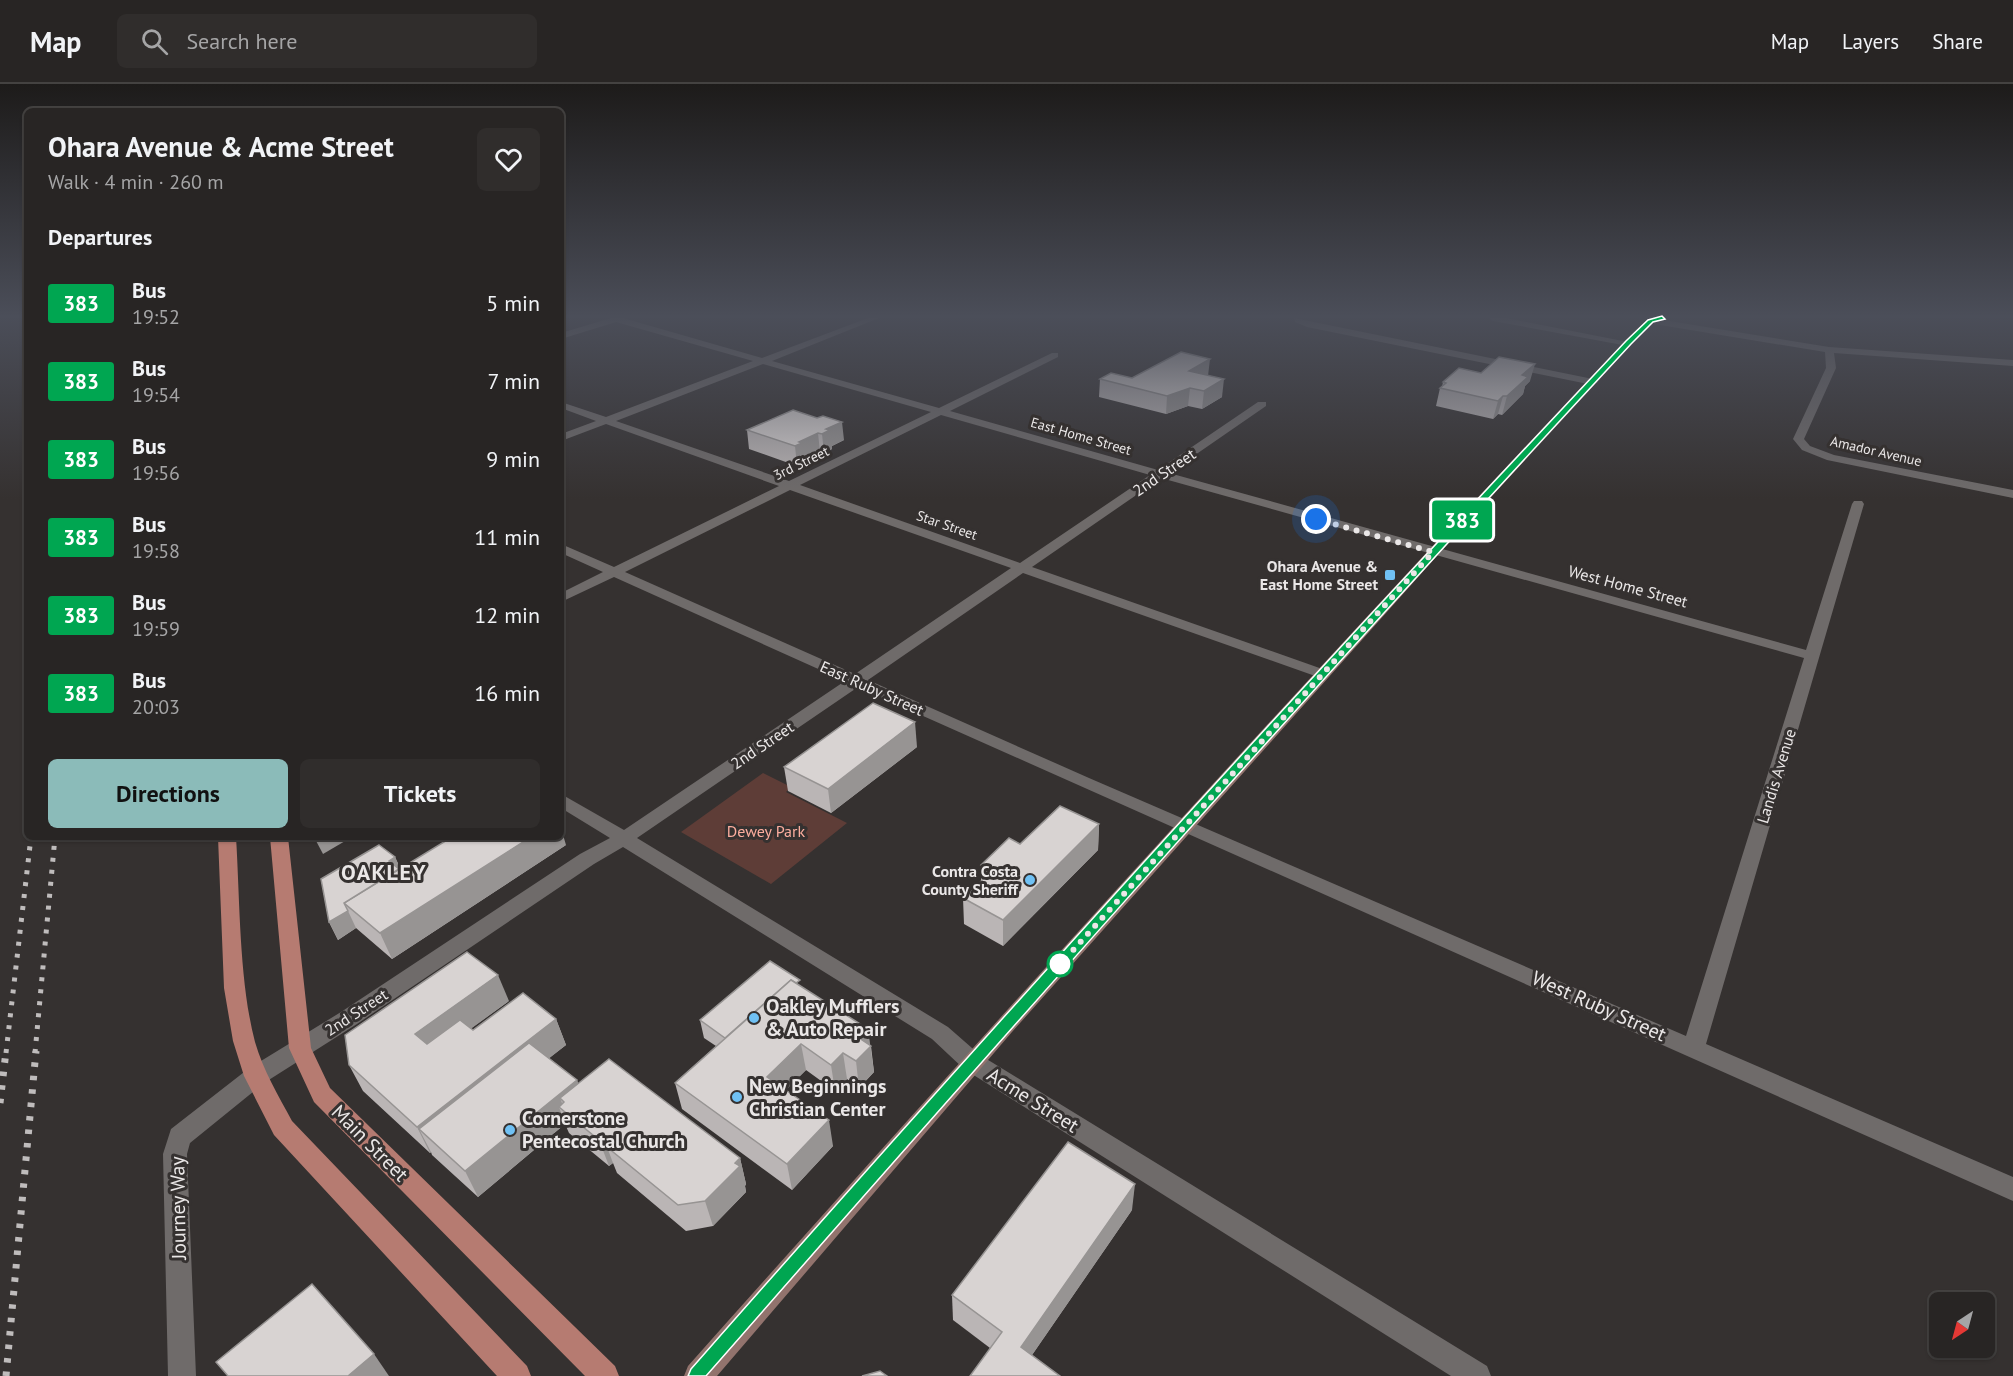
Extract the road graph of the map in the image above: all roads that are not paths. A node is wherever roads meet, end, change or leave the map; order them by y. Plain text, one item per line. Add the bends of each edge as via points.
1 (718, 378) edge
2 (825, 378) edge
3 (1008, 378) edge
4 (1575, 378) edge
5 (1596, 378) edge
6 (1826, 378) edge
7 (1593, 382) junction
8 (1262, 404) dead end
9 (564, 406) edge
10 (941, 411) junction
11 (606, 421) junction
12 (564, 437) edge
13 (1161, 474) junction
14 (789, 486) junction
15 (2013, 494) edge
16 (1858, 504) dead end
17 (564, 549) edge
18 (1433, 552) junction
19 (1022, 568) junction
20 (616, 571) junction
21 (564, 597) edge
22 (1812, 656) junction
23 (1323, 674) junction
24 (856, 681) junction
25 (564, 802) edge
26 (1185, 826) junction
27 (625, 838) junction
28 (227, 840) edge
29 (279, 840) edge
30 (1694, 1047) junction
31 (300, 1048) junction
32 (972, 1062) junction
33 (256, 1076) junction
34 (2013, 1189) edge
35 (182, 1376) edge
36 (517, 1376) edge
37 (605, 1376) edge
38 (698, 1376) edge
39 (1477, 1376) edge

1 - 11 street
2 - 10 street, East Home Street
3 - 10 street, 3rd Street
4 - 7 street
5 - 7 main road
6 - 15 street, Amador Avenue via 1798,439 1806,448 1831,458
7 - 18 main road
8 - 13 street, 2nd Street
9 - 11 street, Star Street
10 - 13 street, East Home Street
10 - 14 street, 3rd Street
11 - 12 street
11 - 14 street, Star Street
13 - 18 street, East Home Street
13 - 19 street, 2nd Street
14 - 19 street, Star Street
14 - 20 street, 3rd Street
16 - 22 street, Landis Avenue
17 - 20 street, East Ruby Street
18 - 22 street, West Home Street
18 - 23 main road
19 - 23 street, Star Street
19 - 24 street, 2nd Street
20 - 21 street, 3rd Street
20 - 24 street, East Ruby Street
22 - 30 street, Landis Avenue
23 - 26 main road
24 - 26 street, East Ruby Street
24 - 27 street, 2nd Street
25 - 27 street, Acme Street
26 - 30 street, West Ruby Street
26 - 32 main road
27 - 31 street, 2nd Street
27 - 32 street, Acme Street via 940,1033
28 - 33 main road via 235,988 244,1041
29 - 31 main road, Main Street
30 - 34 street, West Ruby Street
31 - 33 street, 2nd Street
31 - 37 main road, Main Street via 322,1095
32 - 38 main road
32 - 39 street, Acme Street
33 - 35 street, Journey Way via 180,1137 175,1154
33 - 36 main road via 283,1128

